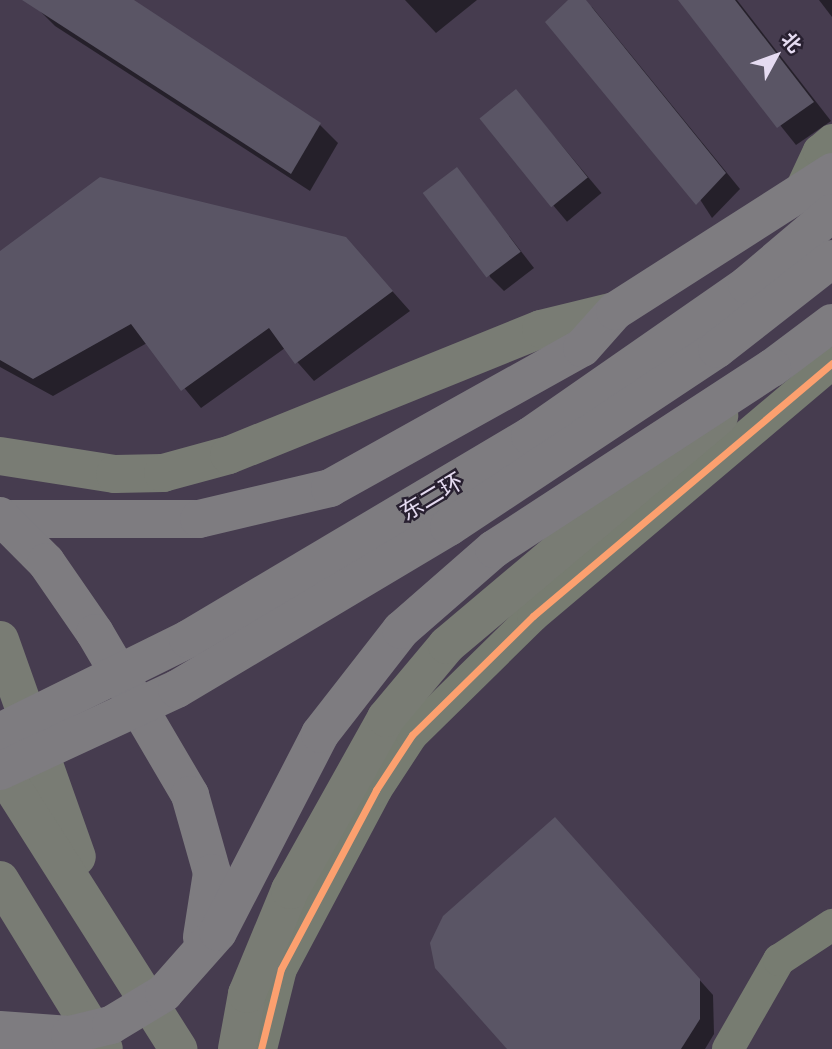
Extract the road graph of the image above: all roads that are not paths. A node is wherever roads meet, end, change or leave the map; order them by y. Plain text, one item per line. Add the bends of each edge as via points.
1 (832, 141) edge
2 (817, 179) edge
3 (832, 213) edge
4 (832, 259) edge
5 (615, 311) junction
6 (832, 323) edge
7 (832, 363) edge
8 (772, 368) junction
9 (0, 456) edge
10 (0, 517) edge
11 (0, 640) edge
12 (0, 732) edge
13 (0, 769) edge
14 (0, 880) edge
15 (832, 925) edge
16 (109, 937) junction
17 (189, 969) junction
18 (0, 1018) edge
19 (0, 1030) edge
20 (38, 1035) junction
21 (104, 1049) edge
22 (178, 1049) edge
23 (237, 1049) edge
24 (261, 1049) edge
25 (728, 1049) edge

1 - 2 street via 819,151
2 - 5 highway
3 - 12 highway, 东二环, bridge via 747,285 530,436 188,639
4 - 13 highway, 东二环, bridge via 717,349 460,520 177,689
5 - 9 main road via 541,329 229,455 163,472 115,474
5 - 10 highway via 582,348 558,363 330,488 199,519
6 - 8 highway
7 - 24 street via 533,616 412,735 376,790 281,970
8 - 17 highway, bridge via 494,549 401,630 320,734 218,932
8 - 23 main road, bridge via 447,645 386,718 290,890 247,994
10 - 17 highway, bridge via 46,562 95,634 190,795 212,873 211,905
11 - 16 main road
13 - 16 main road
14 - 21 main road
15 - 25 street via 779,960
16 - 22 main road
17 - 20 highway, bridge via 142,1010 111,1025
18 - 20 main road, bridge
19 - 20 highway, bridge

